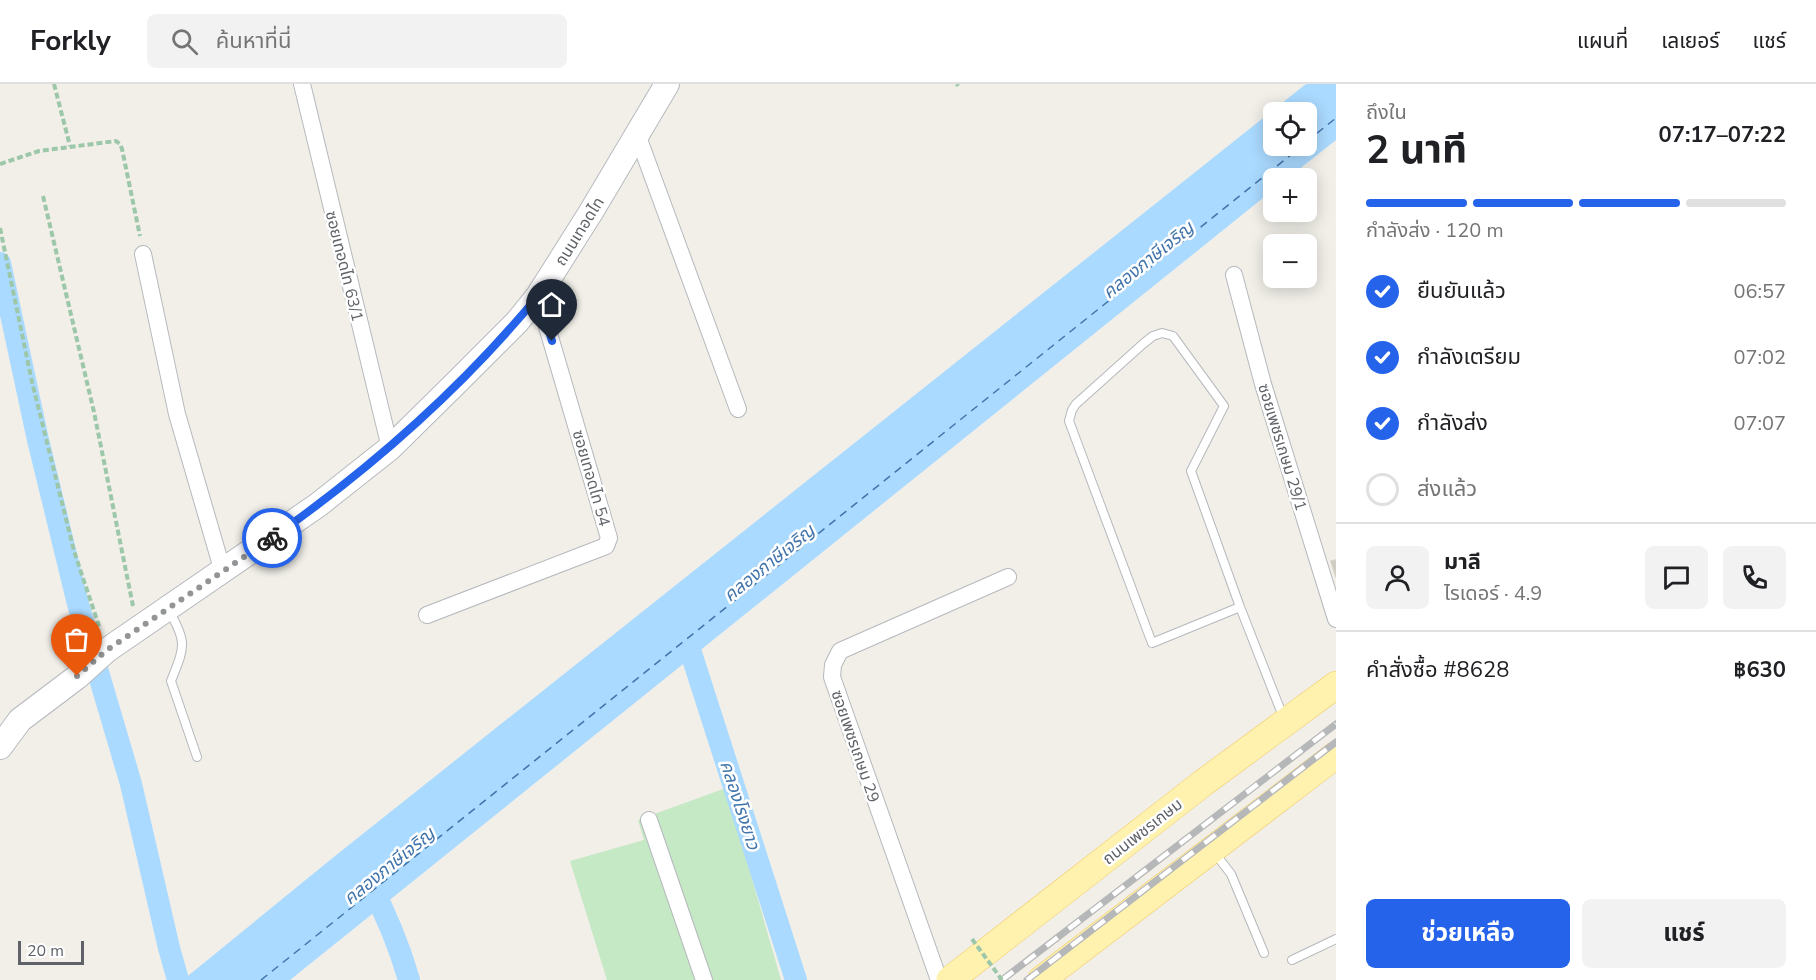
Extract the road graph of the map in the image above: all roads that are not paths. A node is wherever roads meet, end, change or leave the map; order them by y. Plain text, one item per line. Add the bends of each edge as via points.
1 (302, 84) edge
2 (667, 84) edge
3 (637, 134) junction
4 (143, 254) road end
5 (1234, 274) dead end
6 (538, 296) junction
7 (738, 409) dead end
8 (390, 448) junction
9 (224, 572) junction
10 (1008, 577) dead end
11 (1240, 607) junction
12 (168, 609) junction
13 (427, 615) dead end
14 (1336, 618) edge
15 (1333, 693) edge
16 (1286, 723) junction
17 (0, 747) edge
18 (1336, 755) edge
19 (197, 757) dead end
20 (649, 820) dead end
21 (1213, 849) junction
22 (1336, 939) edge
23 (1264, 953) dead end
24 (1292, 960) dead end
25 (1068, 972) edge
26 (704, 980) edge
27 (939, 980) edge
28 (950, 980) edge
29 (1041, 980) edge

1 - 8 street, ซอยเทอดไท 63/1
2 - 3 main road, ถนนเทอดไท
3 - 6 main road, ถนนเทอดไท
3 - 7 street
4 - 9 street via 177,414
5 - 14 street, ซอยเพชรเกษม 29/1 via 1263,384
6 - 8 main road, ถนนเทอดไท
6 - 13 street, ซอยเทอดไท 54 via 609,538 606,546
8 - 9 main road, ถนนเทอดไท via 318,506
9 - 12 main road, ถนนเทอดไท
10 - 27 street, ซอยเพชรเกษม 29 via 840,651 833,665 832,677
11 - 11 lane via 1191,471 1224,406 1173,336 1162,333 1144,343 1076,404 1070,428 1152,643
11 - 16 lane
12 - 17 main road, ถนนเทอดไท via 104,652 20,720
12 - 19 lane via 184,641 171,681
15 - 16 main road, ถนนเพชรเกษม
16 - 28 main road, ถนนเพชรเกษม
18 - 21 main road
20 - 26 street
21 - 23 lane via 1231,874
21 - 25 main road
22 - 24 lane
25 - 29 main road

